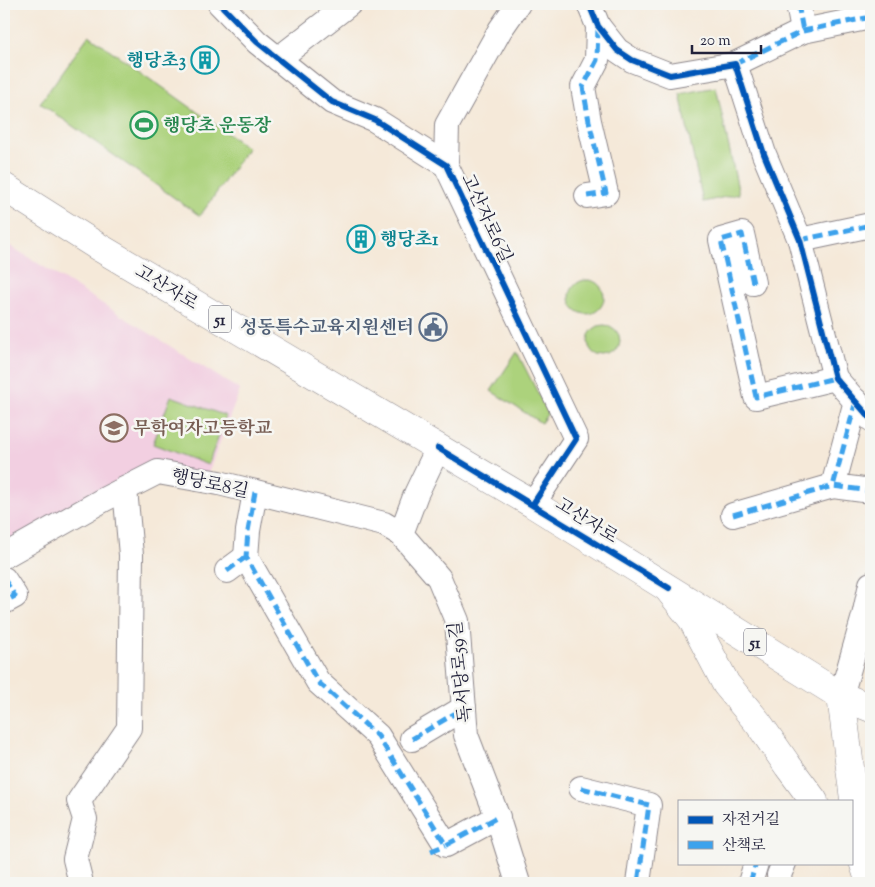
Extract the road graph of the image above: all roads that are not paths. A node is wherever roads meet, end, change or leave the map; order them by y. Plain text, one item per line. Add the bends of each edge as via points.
1 (349, 4) edge
2 (518, 4) edge
3 (589, 4) edge
4 (798, 4) edge
5 (231, 7) edge
6 (871, 17) edge
7 (598, 26) junction
8 (802, 31) junction
9 (278, 59) junction
10 (735, 64) junction
11 (446, 165) junction
12 (4, 188) edge
13 (588, 196) dead end
14 (871, 225) edge
15 (800, 240) junction
16 (753, 283) dead end
17 (835, 378) junction
18 (856, 401) junction
19 (871, 418) edge
20 (438, 448) junction
21 (833, 486) junction
22 (126, 488) junction
23 (871, 491) edge
24 (255, 492) junction
25 (533, 504) junction
26 (733, 515) dead end
27 (401, 534) junction
28 (4, 556) edge
29 (246, 557) junction
30 (227, 571) dead end
31 (4, 579) edge
32 (871, 584) edge
33 (668, 588) junction
34 (4, 602) edge
35 (841, 696) junction
36 (464, 708) junction
37 (871, 708) edge
38 (412, 739) dead end
39 (581, 788) dead end
40 (813, 800) edge
41 (851, 800) edge
42 (852, 809) edge
43 (498, 817) junction
44 (856, 850) edge
45 (756, 864) edge
46 (784, 864) edge
47 (81, 883) edge
48 (518, 883) edge
49 (638, 883) edge
50 (750, 883) edge
51 (780, 883) edge
52 (870, 883) edge

1 - 9 street
2 - 11 street via 447,124
3 - 7 street
4 - 8 street
5 - 9 street, 고산자로6길 via 257,42
6 - 8 street
7 - 10 street via 617,50 632,60 670,75
7 - 13 street via 597,60 583,87 606,193
8 - 10 street
9 - 11 street, 고산자로6길 via 332,102 376,120
10 - 15 street via 764,154
11 - 25 street, 고산자로6길 via 576,439
12 - 20 main road, 고산자로 / 51
14 - 15 street
15 - 17 street
16 - 17 street via 742,234 721,240 756,398
17 - 18 street
18 - 19 street
18 - 21 street
20 - 25 main road, 고산자로 / 51
20 - 27 street
21 - 23 street
21 - 26 street
22 - 24 street, 행당로8길 via 158,472
22 - 28 street, 행당로8길
22 - 47 street via 131,555 129,728 79,801 85,819 76,859
24 - 27 street, 행당로8길 via 384,524
24 - 29 street
25 - 33 main road, 고산자로 / 51
27 - 36 street, 독서당로59길 via 439,578 457,621
29 - 30 street
29 - 43 street via 318,682 378,736 438,848
31 - 34 street via 15,596
32 - 35 street
33 - 35 main road, 고산자로 / 51
33 - 40 main road via 692,619 726,684
35 - 37 main road, 고산자로 / 51
35 - 41 main road
36 - 38 street
36 - 43 street, 독서당로59길 via 466,735
39 - 49 street via 649,805
42 - 44 main road
43 - 48 street, 독서당로59길
44 - 52 main road
45 - 50 street
46 - 51 street

